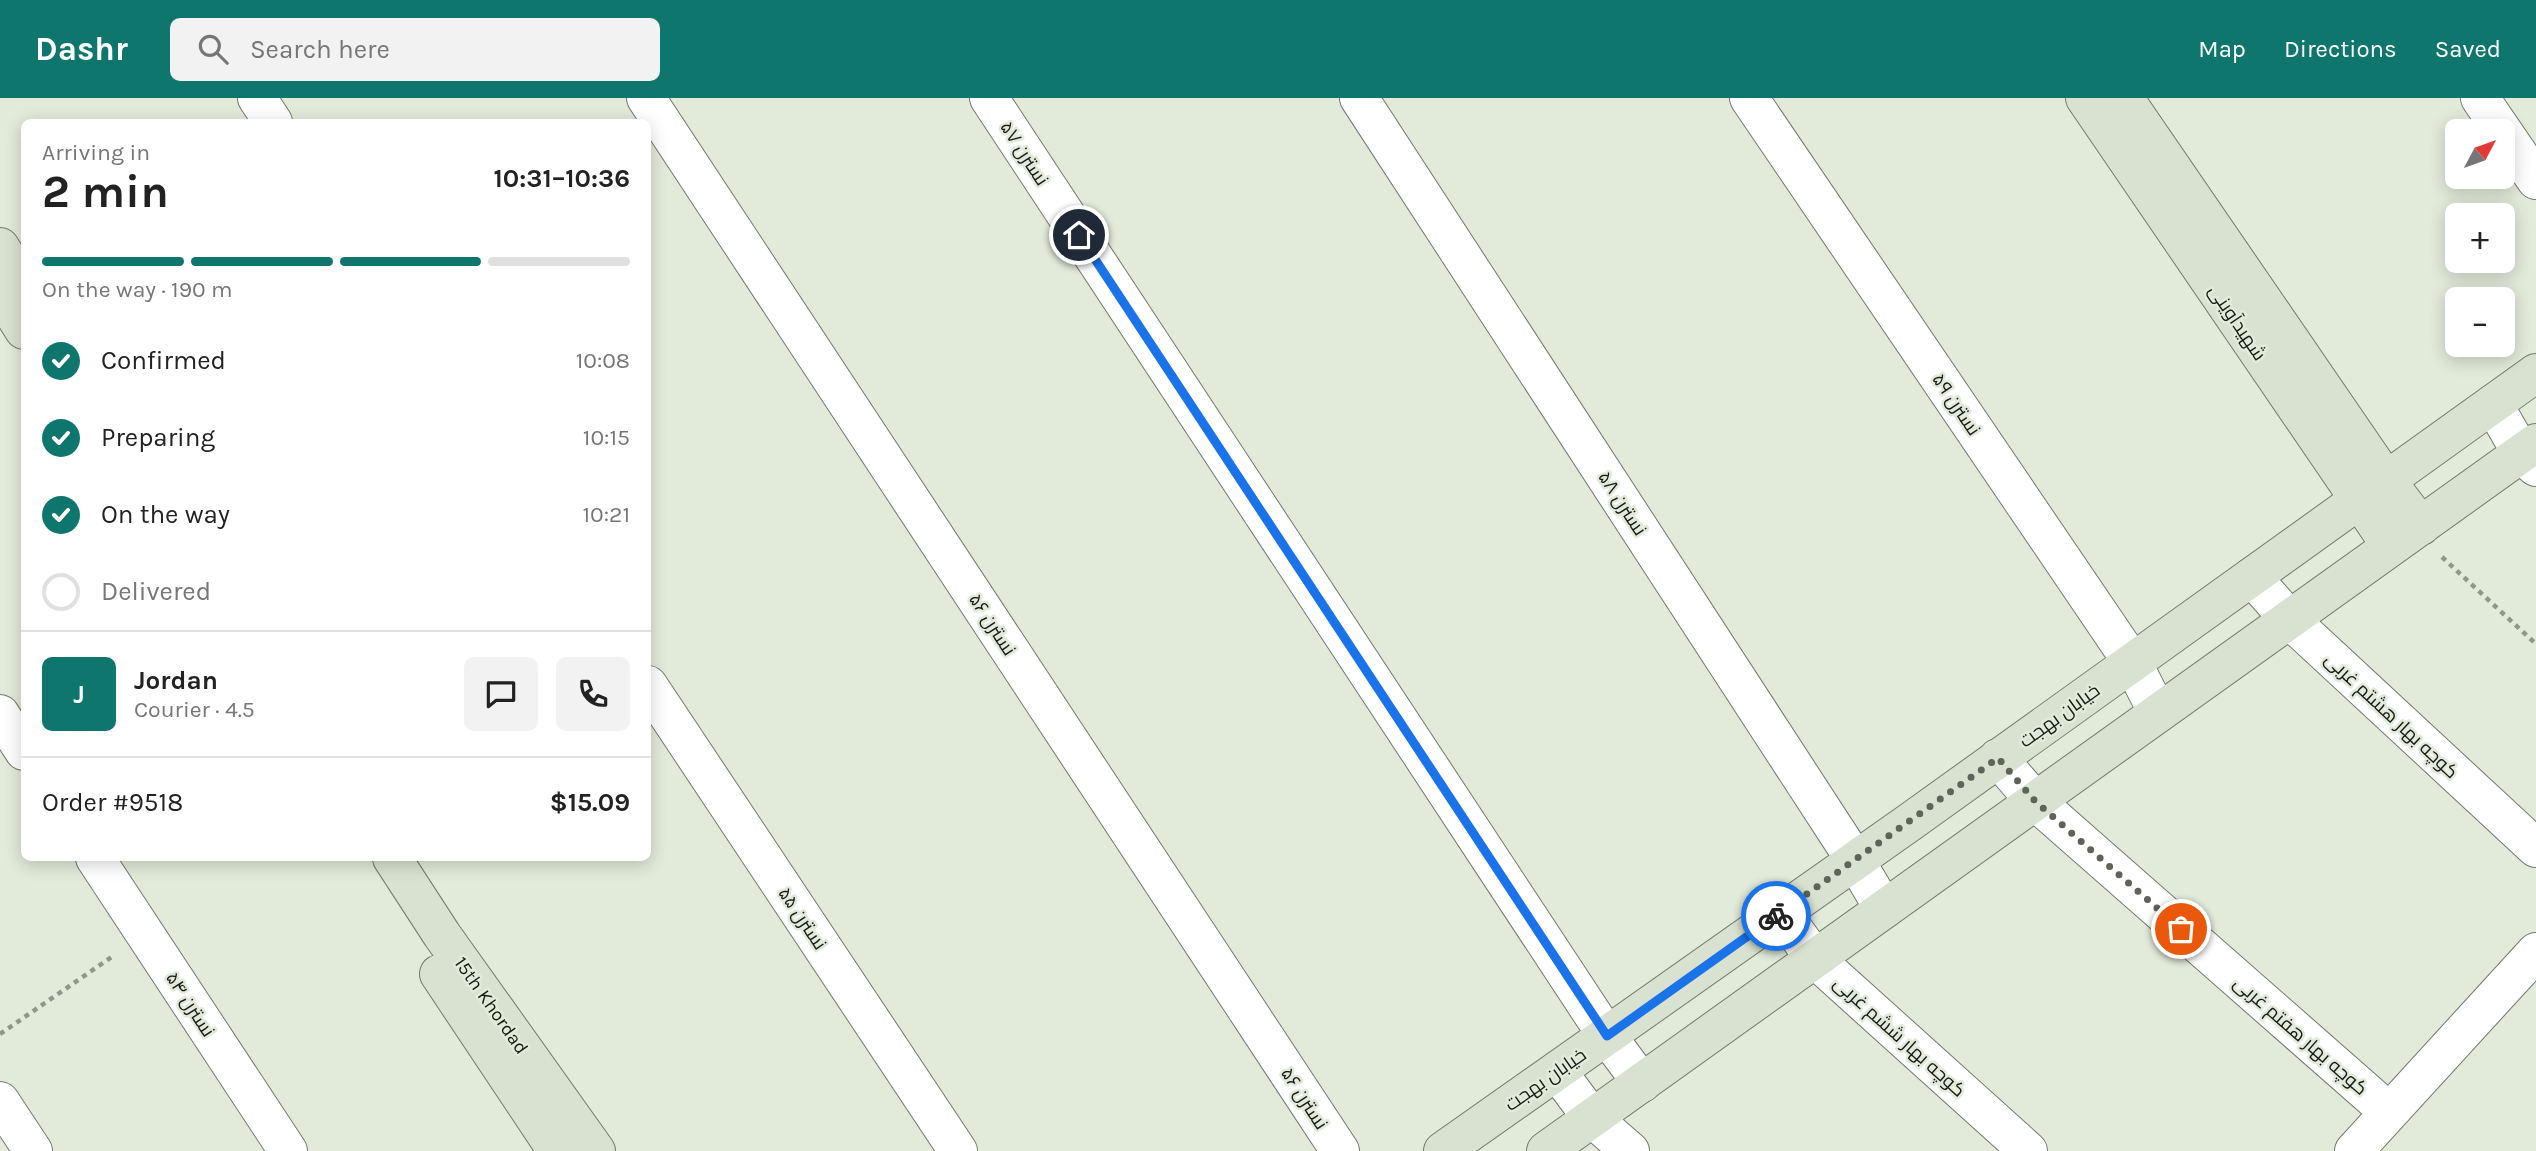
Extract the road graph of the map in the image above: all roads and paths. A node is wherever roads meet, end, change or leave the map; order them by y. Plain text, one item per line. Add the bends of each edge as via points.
1 (257, 98) edge
2 (646, 98) edge
3 (989, 98) edge
4 (1359, 98) edge
5 (1749, 98) edge
6 (2085, 98) edge
7 (2124, 98) edge
8 (2480, 98) edge
9 (271, 119) edge
10 (2536, 180) edge
11 (0, 247) edge
12 (21, 281) edge
13 (0, 292) edge
14 (21, 325) edge
15 (2536, 373) edge
16 (2493, 404) junction
17 (2531, 455) edge
18 (2373, 490) junction
19 (2408, 534) junction
20 (2252, 577) junction
21 (2289, 619) junction
22 (2536, 644) edge
23 (2132, 663) junction
24 (651, 690) edge
25 (2158, 713) junction
26 (0, 714) edge
27 (21, 746) edge
28 (1998, 758) junction
29 (2035, 801) junction
30 (2536, 848) edge
31 (1855, 860) junction
32 (97, 861) edge
33 (366, 861) edge
34 (394, 861) edge
35 (1884, 909) junction
36 (1781, 912) junction
37 (145, 934) junction
38 (2536, 951) edge
39 (1815, 959) junction
40 (0, 1034) edge
41 (1607, 1036) junction
42 (1557, 1071) junction
43 (1642, 1083) junction
44 (0, 1101) edge
45 (2389, 1112) junction
46 (1592, 1118) junction
47 (33, 1151) edge
48 (288, 1151) edge
49 (557, 1151) edge
50 (596, 1151) edge
51 (957, 1151) edge
52 (1340, 1151) edge
53 (1443, 1151) edge
54 (1546, 1151) edge
55 (1630, 1151) edge
56 (2028, 1151) edge
57 (2354, 1151) edge

1 - 9 street
2 - 52 street, نسترن ۵۶
3 - 41 street, نسترن ۵۷
4 - 31 street, نسترن ۵۸
5 - 23 street, نسترن ۵۹
6 - 18 street, شهیدآوینی
7 - 18 street, شهیدآوینی
8 - 10 street
11 - 12 street
13 - 14 street
15 - 16 street, خیابان بهجت
16 - 17 street
16 - 18 street, خیابان بهجت
17 - 19 street
18 - 19 street, شهیدآوینی
18 - 20 street, خیابان بهجت
19 - 21 street
19 - 22 path
20 - 21 street, کوچه بهار هشتم غربی
20 - 23 street, خیابان بهجت
21 - 25 street
21 - 30 street, کوچه بهار هشتم غربی
23 - 25 street, نسترن ۵۹
23 - 28 street, خیابان بهجت
24 - 51 street, نسترن ۵۵
25 - 29 street
26 - 27 street
28 - 29 street, کوچه بهار هفتم غربی
28 - 31 street, خیابان بهجت
29 - 35 street
29 - 45 street, کوچه بهار هفتم غربی
31 - 35 street, نسترن ۵۸
31 - 36 street, خیابان بهجت
32 - 37 street, نسترن ۵۴
33 - 49 street, 15th Khordad
34 - 50 street, 15th Khordad
35 - 39 street
36 - 39 street, کوچه بهار ششم غربی
36 - 41 street, خیابان بهجت
37 - 40 path
37 - 48 street, نسترن ۵۴
38 - 45 street
39 - 43 street
39 - 56 street, کوچه بهار ششم غربی
41 - 42 street, خیابان بهجت
41 - 43 street, نسترن ۵۷
42 - 46 street
42 - 53 street, خیابان بهجت
43 - 46 street
44 - 47 street
45 - 57 street
46 - 54 street
46 - 55 street

